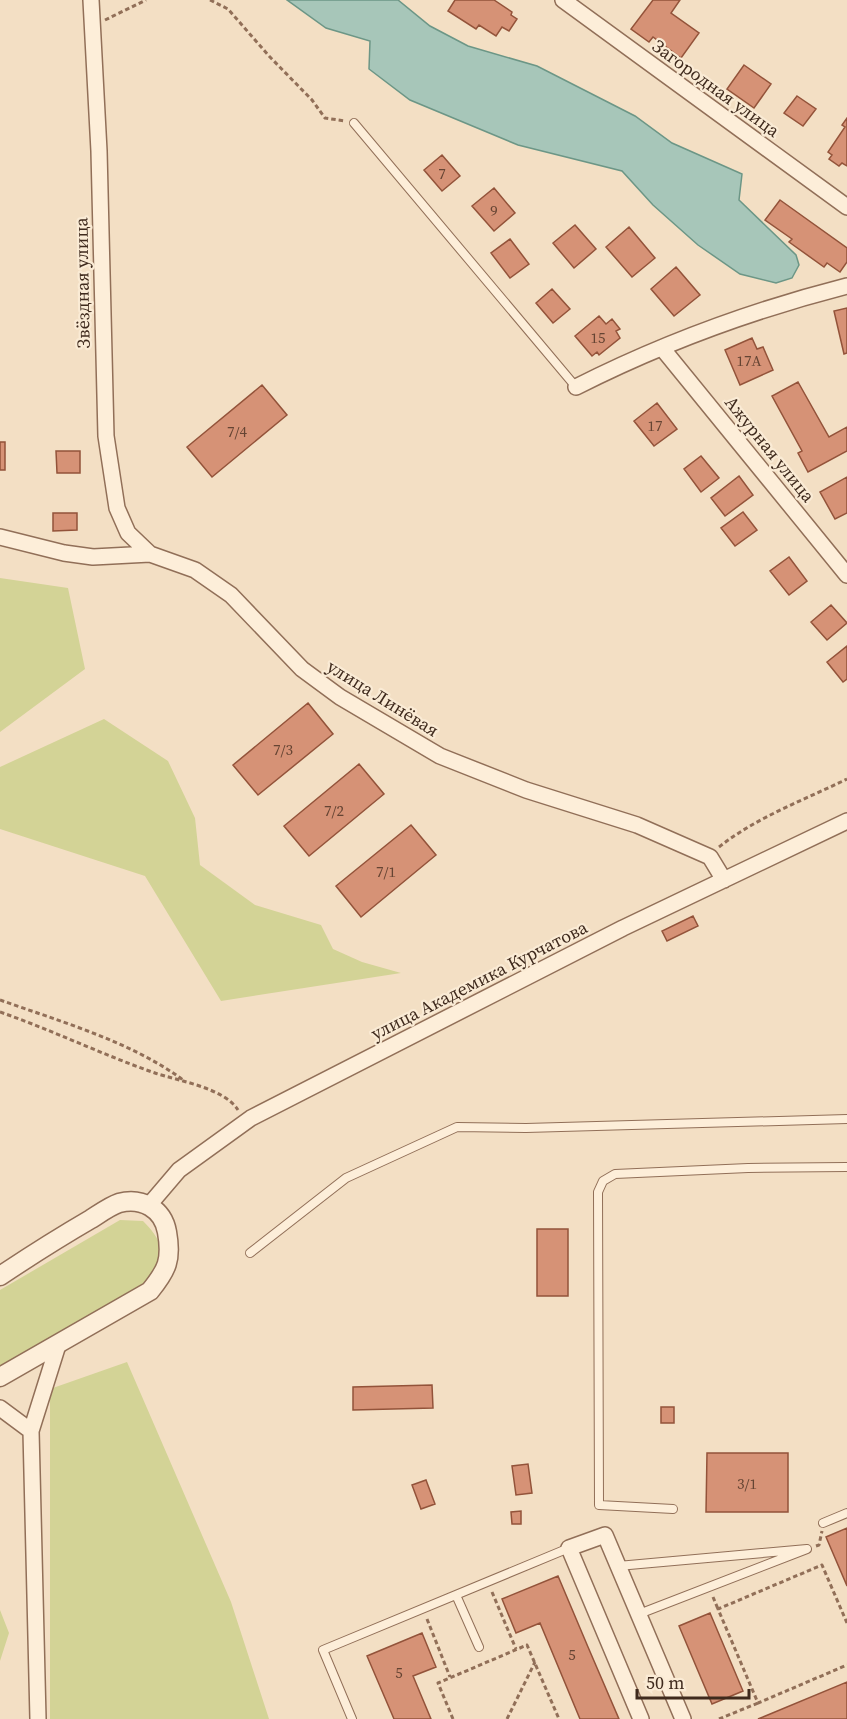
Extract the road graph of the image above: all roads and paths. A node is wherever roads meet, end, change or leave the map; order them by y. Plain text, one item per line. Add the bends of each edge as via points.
1 (91, 0) edge
2 (146, 0) edge
3 (210, 0) edge
4 (563, 0) edge
5 (92, 21) junction
6 (354, 123) joint
7 (847, 207) edge
8 (847, 286) edge
9 (662, 348) junction
10 (576, 387) joint
11 (0, 537) edge
12 (150, 554) junction
13 (847, 575) edge
14 (847, 779) edge
15 (847, 821) edge
16 (710, 857) junction
17 (724, 880) junction
18 (0, 1000) edge
19 (0, 1012) edge
20 (184, 1081) junction
21 (847, 1119) edge
22 (246, 1121) junction
23 (847, 1167) edge
24 (150, 1204) junction
25 (250, 1253) dead end
26 (0, 1275) edge
27 (58, 1346) junction
28 (0, 1377) edge
29 (0, 1408) edge
30 (31, 1431) junction
31 (673, 1509) dead end
32 (847, 1513) edge
33 (823, 1523) joint
34 (569, 1548) junction
35 (807, 1550) junction
36 (618, 1566) junction
37 (488, 1582) junction
38 (456, 1595) junction
39 (422, 1609) junction
40 (639, 1614) junction
41 (847, 1623) edge
42 (478, 1647) dead end
43 (516, 1649) junction
44 (535, 1662) junction
45 (847, 1665) edge
46 (450, 1677) junction
47 (758, 1703) junction
48 (38, 1719) edge
49 (352, 1719) edge
50 (453, 1719) edge
51 (507, 1719) edge
52 (560, 1719) edge
53 (641, 1719) edge
54 (683, 1719) edge
55 (719, 1719) edge

1 - 5 street, Звёздная улица
2 - 5 path via 104,21
3 - 6 path via 228,9 325,118
4 - 7 street, Загородная улица
5 - 12 street, Звёздная улица via 106,436 117,508 128,533
6 - 10 lane
8 - 9 street via 721,323
9 - 10 street via 626,361
9 - 13 street, Ажурная улица
11 - 12 street, улица Линёвая via 93,557
12 - 16 street, улица Линёвая via 195,570 224,590 302,669 340,697 440,756 526,790 637,825
14 - 16 path via 732,837
15 - 17 street, улица Академика Курчатова
16 - 17 street
17 - 22 street, улица Академика Курчатова
18 - 20 path via 97,1035 165,1067
19 - 20 path
20 - 22 path via 219,1094 235,1105
21 - 25 lane via 457,1127 346,1178
22 - 24 street, улица Академика Курчатова via 179,1170
23 - 31 lane via 615,1174 603,1181 598,1192 599,1505
24 - 26 street via 119,1203
24 - 27 street via 165,1222 170,1251 163,1275 150,1292
27 - 28 street
27 - 30 street
29 - 30 street
30 - 48 street
32 - 33 lane
33 - 35 path via 819,1545
34 - 36 street via 605,1535
34 - 37 lane
34 - 53 street
35 - 36 lane
35 - 40 lane
36 - 40 street
37 - 38 lane
37 - 43 path
38 - 39 lane
38 - 42 lane
39 - 46 path
39 - 49 lane via 323,1650
40 - 54 street
41 - 47 path via 822,1565 718,1609
43 - 44 path via 527,1645
43 - 46 path
44 - 51 path
44 - 52 path
45 - 47 path
46 - 50 path via 438,1683
47 - 55 path

